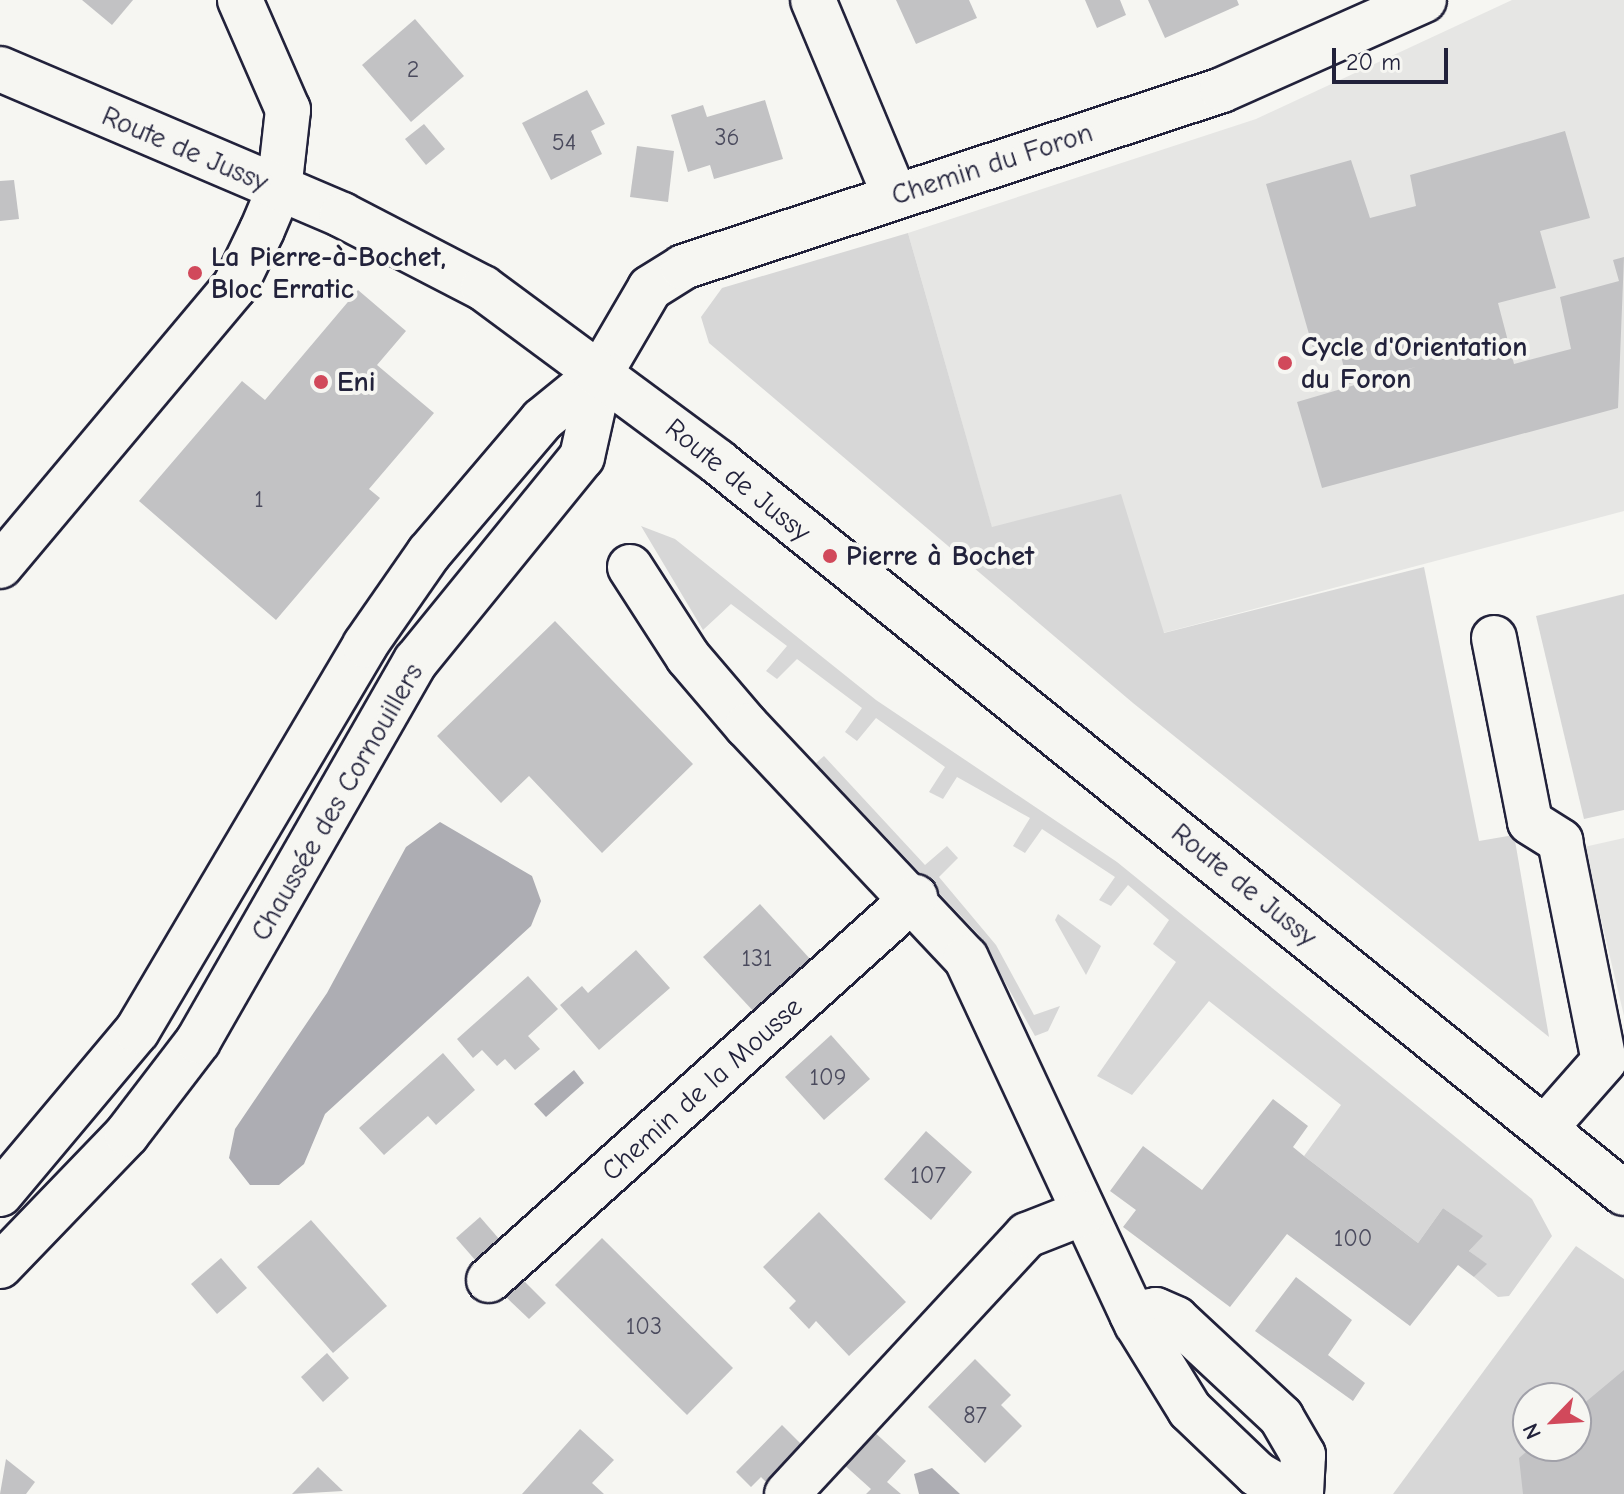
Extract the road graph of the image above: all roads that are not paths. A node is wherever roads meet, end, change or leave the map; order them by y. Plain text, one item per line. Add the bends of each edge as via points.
1 (240, 0) edge
2 (813, 0) edge
3 (1424, 0) edge
4 (1344, 16) edge
5 (0, 69) edge
6 (279, 190) junction
7 (895, 196) junction
8 (601, 372) junction
9 (0, 566) edge
10 (630, 567) dead end
11 (1494, 638) dead end
12 (915, 897) junction
13 (1614, 1062) edge
14 (1545, 1128) junction
15 (1624, 1193) edge
16 (0, 1194) edge
17 (1083, 1213) junction
18 (0, 1266) edge
19 (489, 1280) dead end
20 (1132, 1314) junction
21 (787, 1494) edge
22 (1291, 1494) edge
23 (1301, 1494) edge

1 - 6 street via 288,110
2 - 7 street
3 - 4 street, Chemin du Foron
4 - 7 street, Chemin du Foron via 1222,90
5 - 6 street, Route de Jussy
6 - 8 street, Route de Jussy via 483,288
6 - 9 street via 235,286
7 - 8 street, Chemin du Foron via 672,271 634,306
8 - 14 street, Route de Jussy
8 - 16 street, Chaussée des Cornouillers via 542,420 429,553 365,645 137,1031
8 - 18 street, Chaussée des Cornouillers via 582,457 416,661 198,1041 127,1134
10 - 12 street via 688,657 747,726
11 - 13 street via 1530,822 1560,841
12 - 17 street via 972,969
12 - 19 street, Chemin de la Mousse
13 - 14 street
14 - 15 street, Route de Jussy
17 - 20 street
17 - 21 street via 1027,1235
20 - 22 street via 1190,1410 1257,1474
20 - 23 street via 1156,1310 1176,1319 1281,1417 1303,1455

